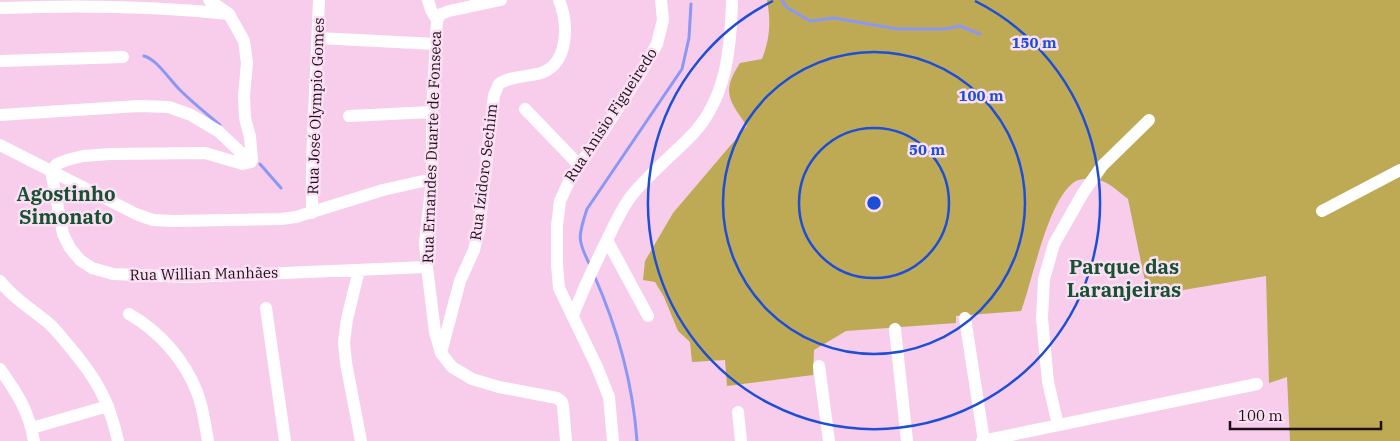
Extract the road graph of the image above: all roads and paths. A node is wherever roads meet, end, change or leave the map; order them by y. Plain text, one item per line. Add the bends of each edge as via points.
1 (209, 0) edge
2 (319, 0) edge
3 (428, 0) edge
4 (501, 0) edge
5 (559, 0) edge
6 (661, 0) edge
7 (732, 0) edge
8 (0, 8) edge
9 (229, 14) junction
10 (437, 20) junction
11 (318, 38) junction
12 (436, 44) junction
13 (123, 57) dead end
14 (0, 61) edge
15 (525, 110) dead end
16 (432, 112) junction
17 (0, 115) edge
18 (349, 116) dead end
19 (1150, 120) dead end
20 (0, 145) edge
21 (251, 162) junction
22 (579, 165) junction
23 (51, 170) junction
24 (1400, 170) edge
25 (432, 178) junction
26 (1322, 211) dead end
27 (312, 213) junction
28 (607, 240) junction
29 (427, 267) junction
30 (359, 270) junction
31 (0, 281) edge
32 (266, 308) dead end
33 (129, 314) dead end
34 (573, 315) junction
35 (648, 316) dead end
36 (964, 318) dead end
37 (895, 329) dead end
38 (441, 353) junction
39 (819, 366) dead end
40 (0, 369) edge
41 (1257, 384) dead end
42 (108, 406) junction
43 (738, 412) dead end
44 (1058, 425) junction
45 (33, 435) edge
46 (118, 441) edge
47 (208, 441) edge
48 (285, 441) edge
49 (361, 441) edge
50 (566, 441) edge
51 (613, 441) edge
52 (741, 441) edge
53 (829, 441) edge
54 (907, 441) edge
55 (983, 441) edge

1 - 9 street
2 - 11 street, Rua José Olympio Gomes
3 - 10 street
4 - 10 street, Rua Ernandes Duarte de Fonseca via 449,11
5 - 38 street, Rua Izidoro Sechim via 565,26 561,52 554,63 543,72 507,80 499,85 494,95 479,230 460,281
6 - 22 street, Rua Anisio Figueiredo via 663,20 657,44
7 - 28 street via 726,67 718,97 708,116 690,137 632,195
8 - 9 street via 175,8
9 - 21 street via 244,41 247,63 245,118
10 - 12 street, Rua Ernandes Duarte de Fonseca
11 - 12 street
11 - 27 street, Rua José Olympio Gomes
12 - 16 street, Rua Ernandes Duarte de Fonseca
13 - 14 street
15 - 22 street
16 - 18 street
16 - 25 street, Rua Ernandes Duarte de Fonseca
17 - 21 street via 138,106 169,108 191,115 218,131
19 - 44 street via 1102,166 1070,213 1054,244 1044,279 1042,318 1048,382
20 - 23 street
21 - 23 street via 243,164 206,153 110,154 67,160
22 - 34 street, Rua Anisio Figueiredo via 562,194 557,226 559,288
23 - 27 street via 153,220 281,220
23 - 30 street, Rua Willian Manhães via 63,234 80,260 92,268 113,274 188,277
24 - 26 street
25 - 27 street
25 - 29 street, Rua Ernandes Duarte de Fonseca
28 - 34 street
28 - 35 street
29 - 30 street, Rua Willian Manhães
29 - 38 street, Rua Ernandes Duarte de Fonseca via 435,332
30 - 49 street via 344,342
31 - 42 street via 63,339 86,366
32 - 48 street
33 - 47 street via 150,326 184,367 197,392
34 - 51 street, Rua Anisio Figueiredo via 609,397
36 - 55 street
37 - 54 street
38 - 50 street, Rua Ernandes Duarte de Fonseca via 452,367 472,379 557,398 564,406
39 - 53 street
40 - 45 street via 24,406
41 - 44 street
42 - 45 street
42 - 46 street
43 - 52 street
44 - 55 street

